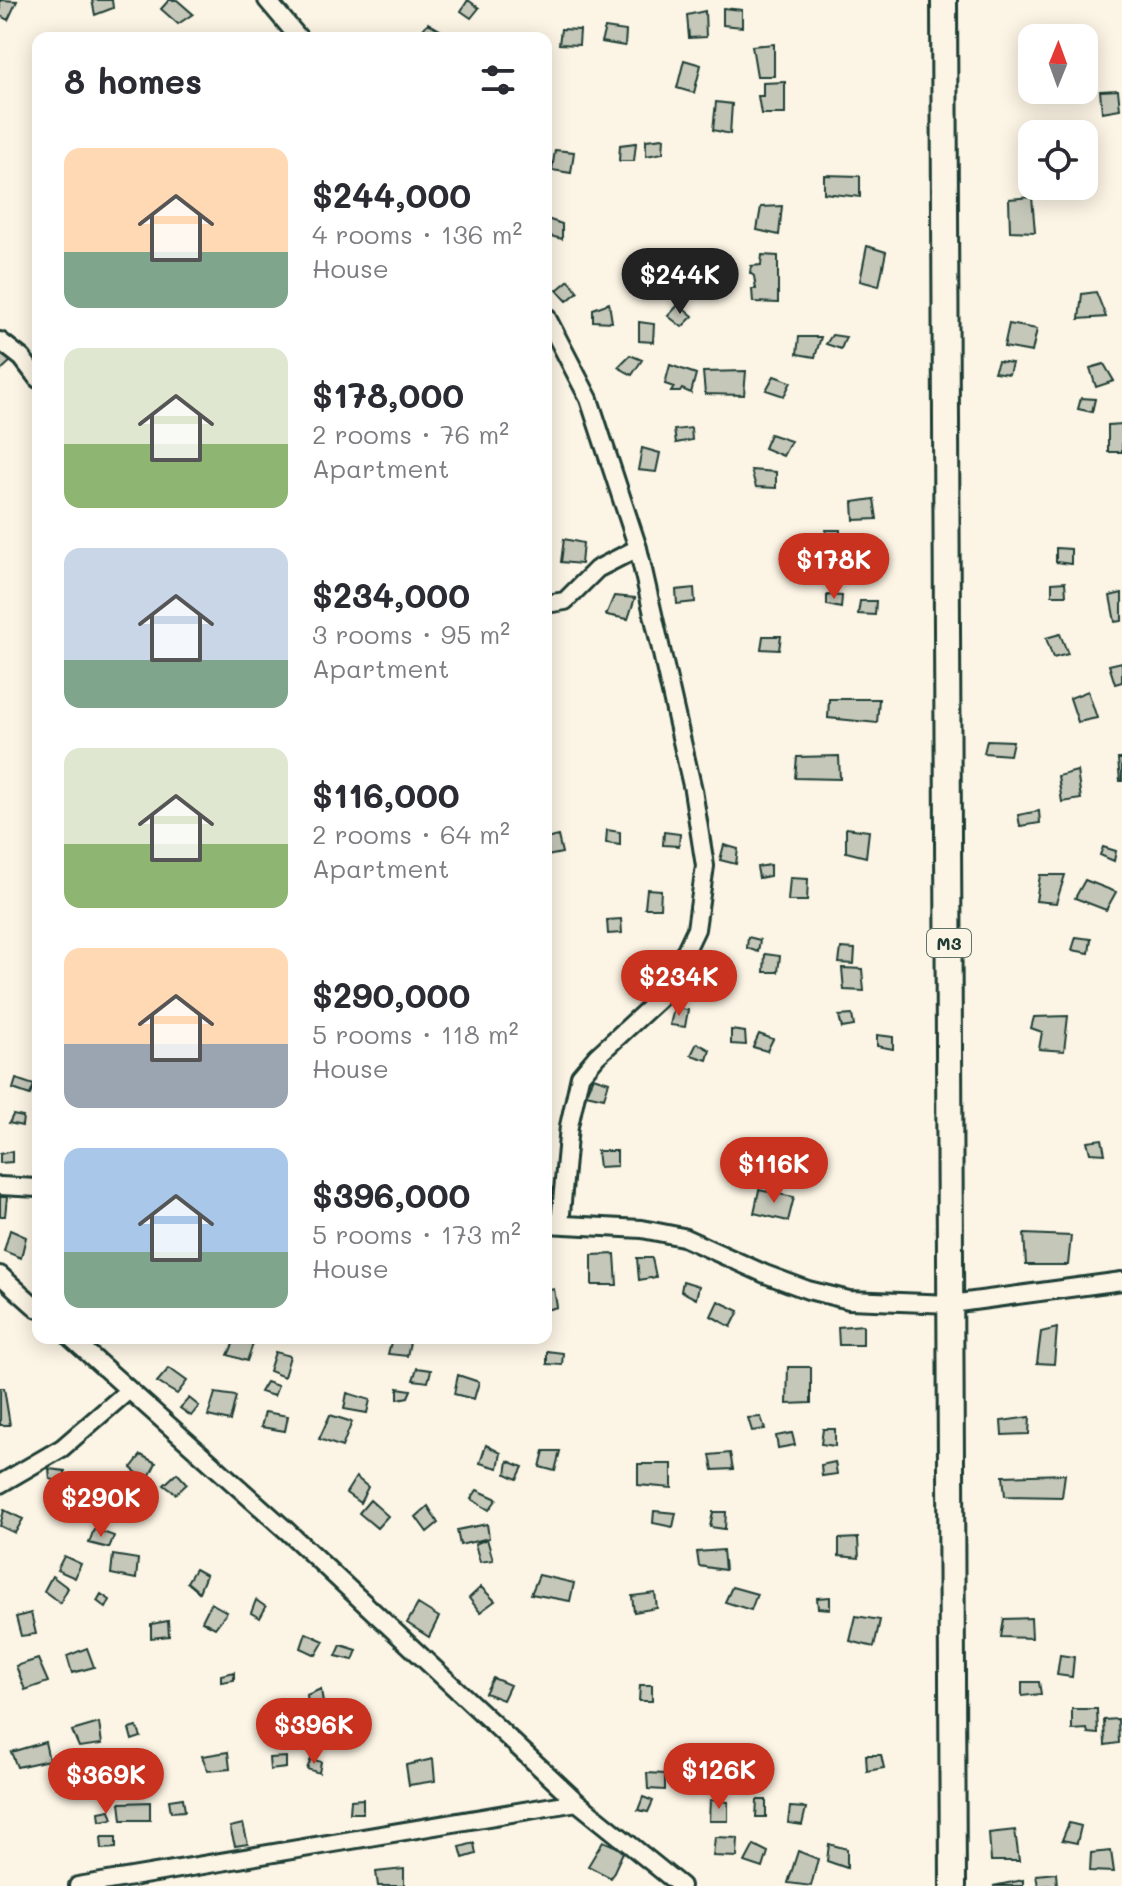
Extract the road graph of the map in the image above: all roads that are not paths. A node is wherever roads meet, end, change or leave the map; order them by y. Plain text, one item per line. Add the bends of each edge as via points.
1 (267, 0) edge
2 (944, 0) edge
3 (294, 32) edge
4 (552, 328) edge
5 (0, 341) edge
6 (32, 371) edge
7 (638, 548) junction
8 (552, 603) edge
9 (0, 1186) edge
10 (32, 1188) edge
11 (553, 1224) edge
12 (0, 1275) edge
13 (1122, 1281) edge
14 (32, 1304) edge
15 (951, 1304) junction
16 (78, 1344) edge
17 (129, 1390) junction
18 (0, 1484) edge
19 (577, 1802) junction
20 (78, 1886) edge
21 (681, 1886) edge
22 (953, 1886) edge

1 - 3 street
2 - 15 main road, M3
4 - 7 street via 589,399
5 - 6 street
7 - 8 street via 597,569 565,601
7 - 11 street via 705,866 696,929 676,971 659,999 580,1076
9 - 10 street
11 - 15 street via 683,1237 765,1274 849,1300
12 - 14 street
13 - 15 street
15 - 22 main road, M3
16 - 17 street
17 - 18 street via 62,1448
17 - 19 street
19 - 20 street
19 - 21 street

